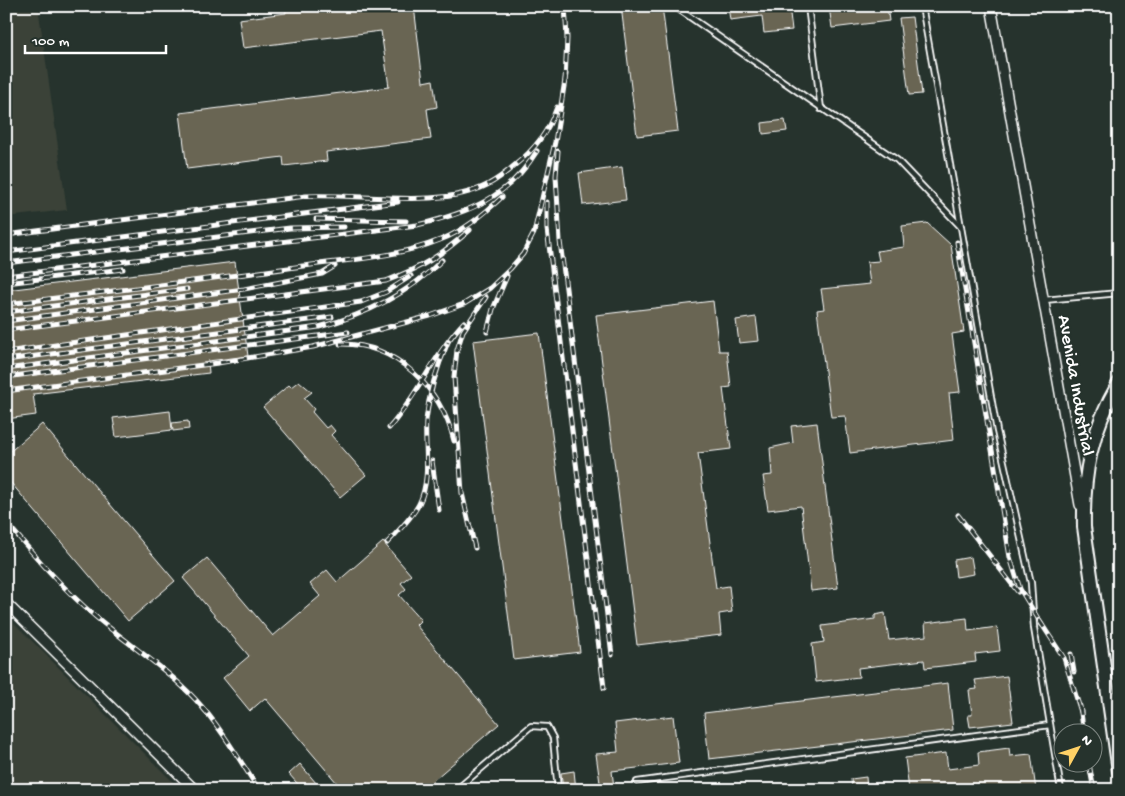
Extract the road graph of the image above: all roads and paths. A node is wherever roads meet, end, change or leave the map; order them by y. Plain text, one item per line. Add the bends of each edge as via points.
1 (674, 6) edge
2 (808, 6) edge
3 (922, 6) edge
4 (991, 6) edge
5 (820, 109) junction
6 (962, 228) junction
7 (1119, 293) edge
8 (1044, 300) junction
9 (1119, 383) edge
10 (1084, 528) junction
11 (6, 603) edge
12 (1050, 725) junction
13 (1119, 771) edge
14 (637, 782) dead end
15 (195, 790) edge
16 (456, 790) edge
17 (558, 790) edge
18 (1061, 790) edge

1 - 5 lane
2 - 5 lane
3 - 6 lane
4 - 8 street, Avenida Industrial
5 - 6 lane via 897,160
6 - 12 lane via 997,430 1030,584
7 - 8 lane
8 - 10 street, Avenida Industrial
9 - 10 street via 1104,410 1087,462
10 - 13 street, Avenida Industrial
11 - 15 street
12 - 14 lane
12 - 18 lane
16 - 17 lane via 531,726 539,725 546,727 553,738

